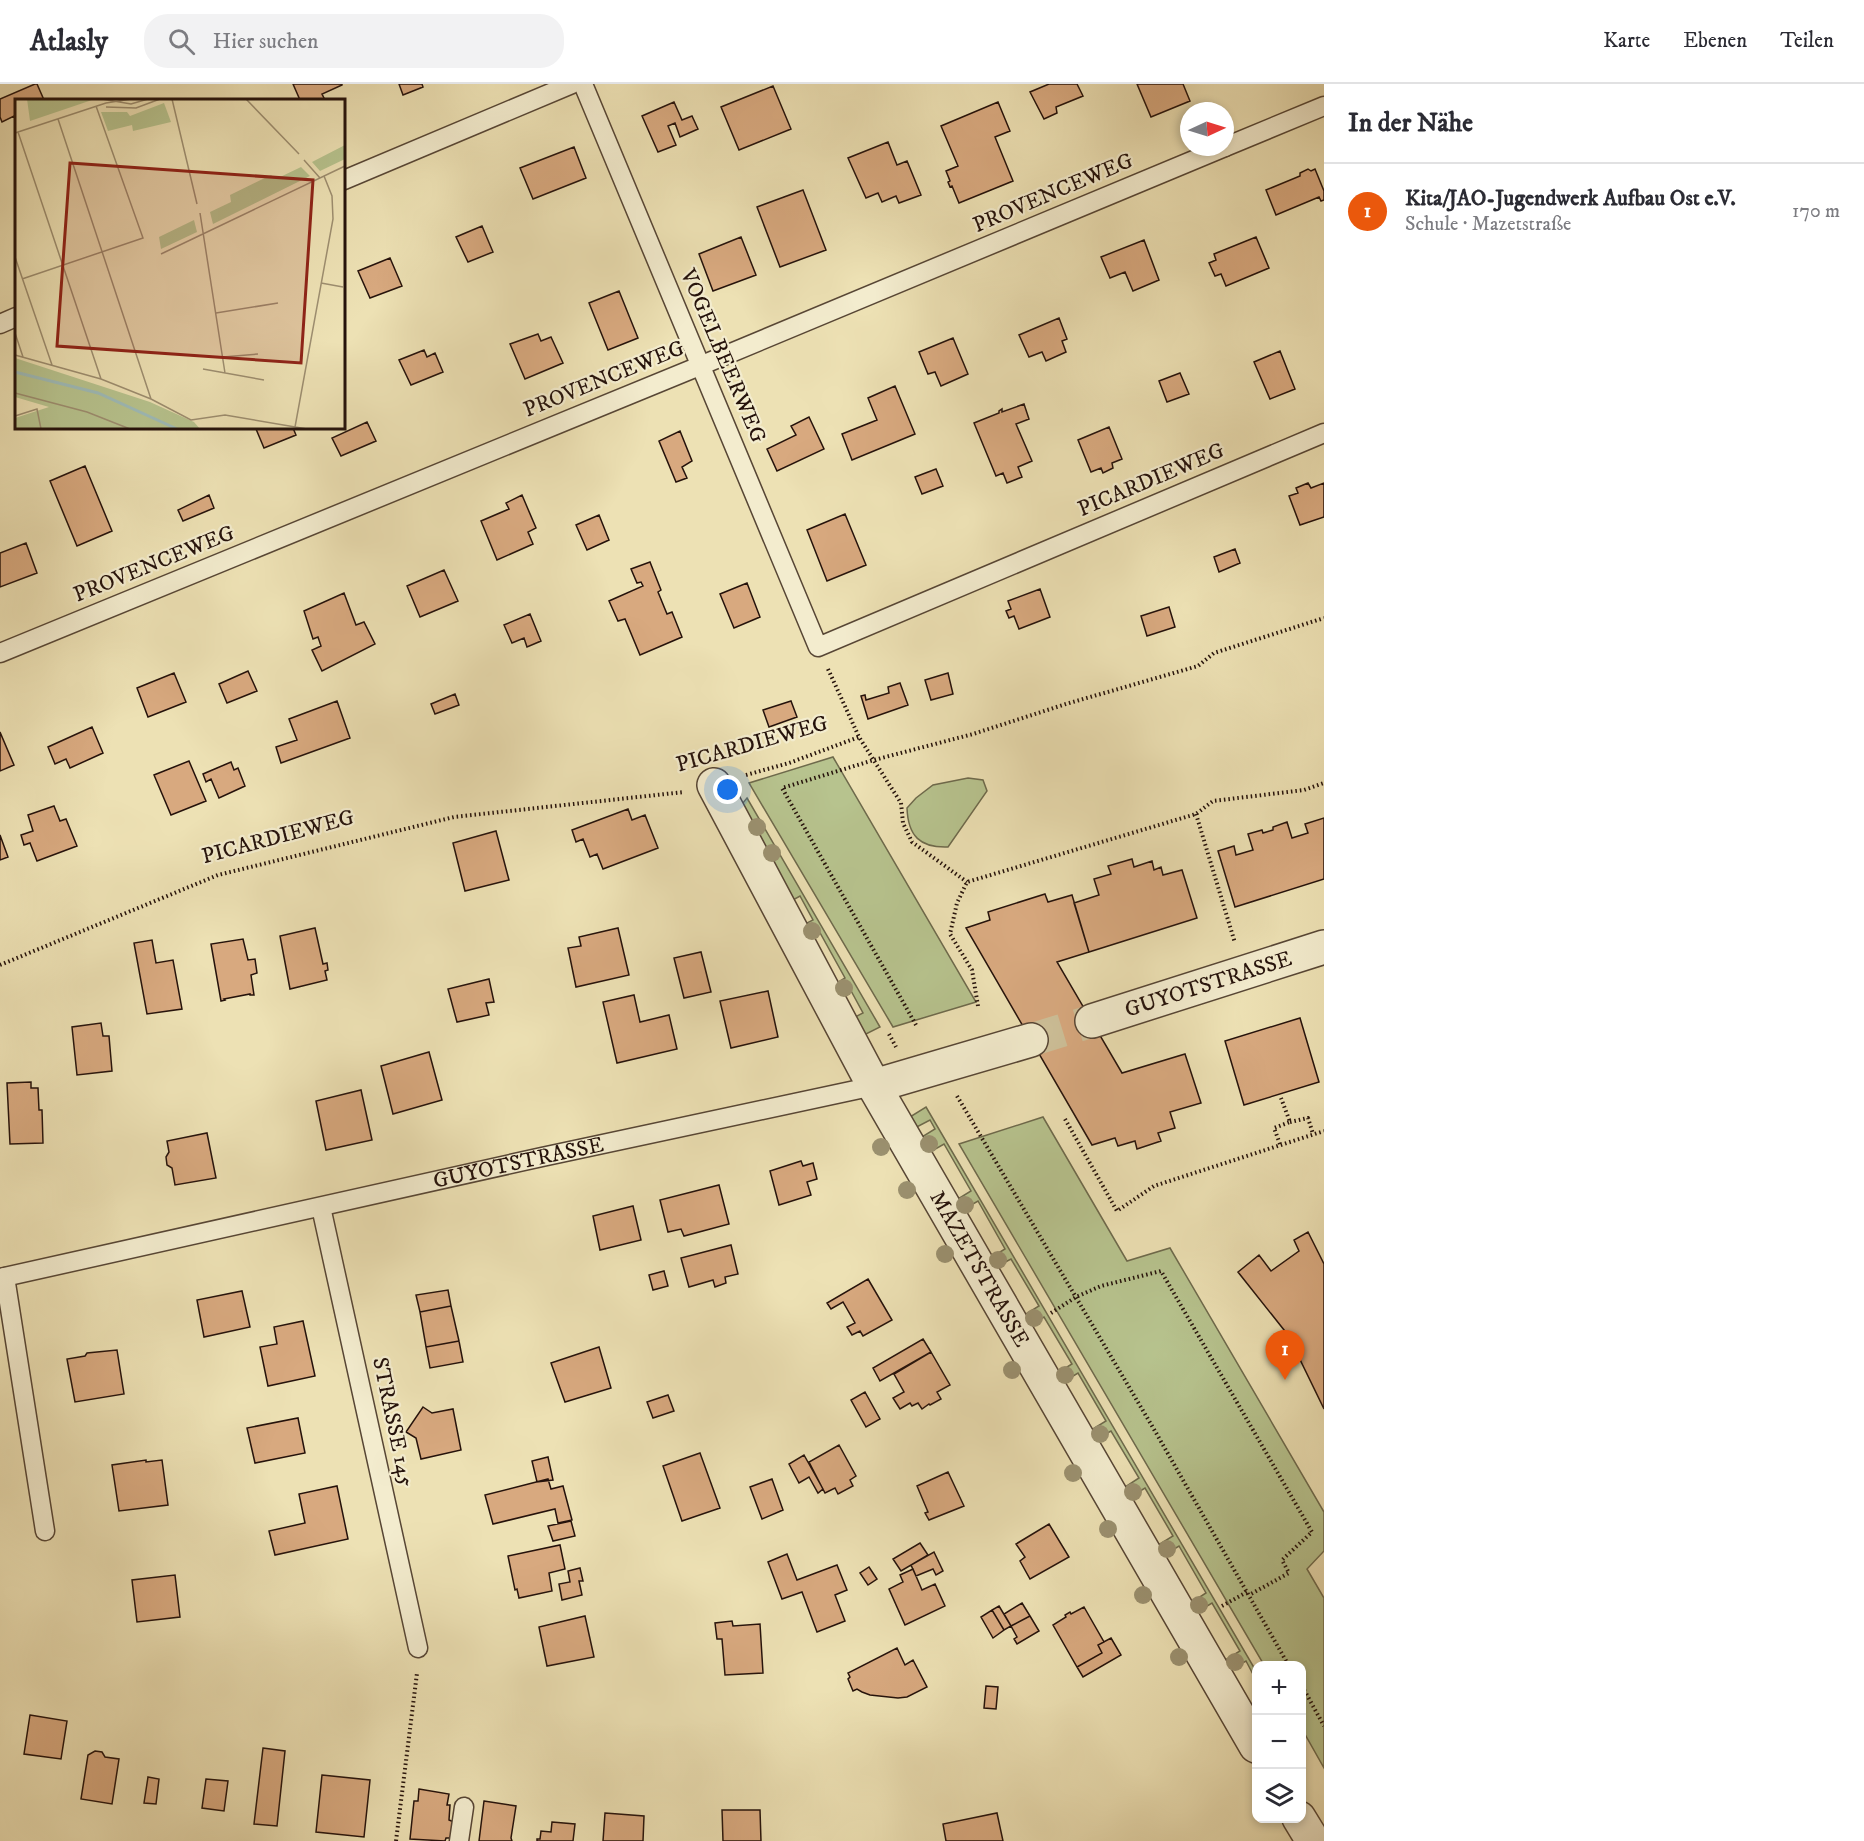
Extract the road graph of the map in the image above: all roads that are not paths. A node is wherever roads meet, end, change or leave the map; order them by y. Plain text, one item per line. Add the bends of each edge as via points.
1 (572, 84) edge
2 (583, 84) edge
3 (1324, 106) edge
4 (1234, 143) edge
5 (1203, 156) edge
6 (345, 180) edge
7 (15, 317) edge
8 (0, 324) edge
9 (702, 365) junction
10 (1324, 433) edge
11 (818, 647) joint
12 (0, 653) edge
13 (714, 785) road end
14 (1324, 947) edge
15 (1092, 1021) tunnel mouth
16 (1031, 1040) tunnel mouth
17 (874, 1086) junction
18 (321, 1206) junction
19 (2, 1278) edge
20 (45, 1531) dead end
21 (418, 1648) road end
22 (1252, 1737) edge
23 (464, 1807) dead end
24 (1302, 1823) edge
25 (459, 1841) edge
26 (1313, 1841) edge

1 - 6 lane
2 - 9 lane, VOGELBEERWEG
3 - 4 lane, PROVENCEWEG
5 - 9 lane, PROVENCEWEG
7 - 8 lane
9 - 11 lane, VOGELBEERWEG
9 - 12 lane, PROVENCEWEG
10 - 11 lane, PICARDIEWEG
13 - 17 street, MAZETSTRASSE
14 - 15 street, GUYOTSTRASSE
16 - 17 street, GUYOTSTRASSE
17 - 18 lane, GUYOTSTRASSE
17 - 22 street, MAZETSTRASSE
18 - 19 lane, GUYOTSTRASSE
18 - 21 lane, STRASSE 145
19 - 20 lane, GUYOTSTRASSE
23 - 25 lane
24 - 26 street

